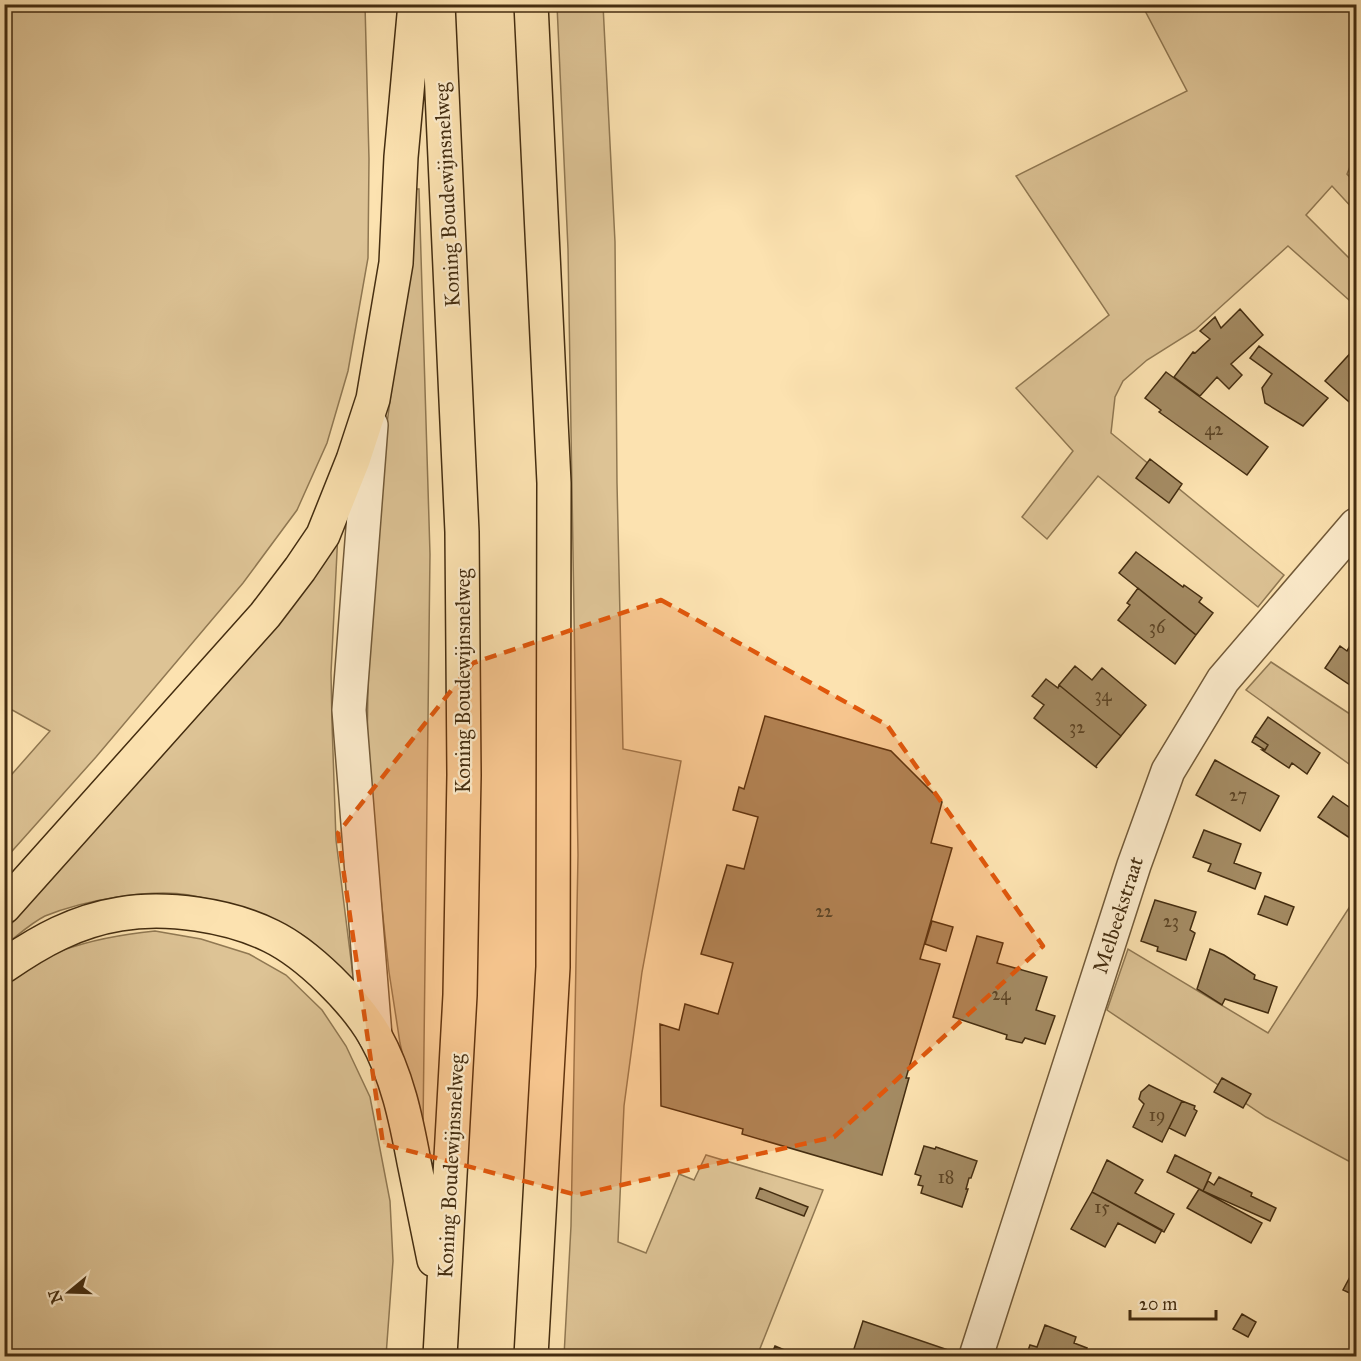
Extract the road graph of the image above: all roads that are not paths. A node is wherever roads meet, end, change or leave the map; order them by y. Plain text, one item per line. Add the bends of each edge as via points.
1 (415, 4) edge
2 (438, 4) edge
3 (531, 4) edge
4 (372, 399) junction
5 (1356, 525) edge
6 (4, 907) edge
7 (4, 966) edge
8 (375, 1036) junction
9 (443, 1306) junction
10 (440, 1356) edge
11 (531, 1356) edge
12 (976, 1356) edge

1 - 4 highway via 396,262
2 - 9 highway, Koning Boudewijnsnelweg via 462,532 464,775 460,995
3 - 11 highway via 554,483 553,967
4 - 6 highway via 323,535 300,569 264,615
4 - 8 street via 349,710
5 - 12 street, Melbeekstraat via 1223,680 1168,771
7 - 8 highway via 35,944 110,916 150,910 203,916 272,936 304,958 337,987
8 - 9 highway via 404,1111
9 - 10 highway, Koning Boudewijnsnelweg

